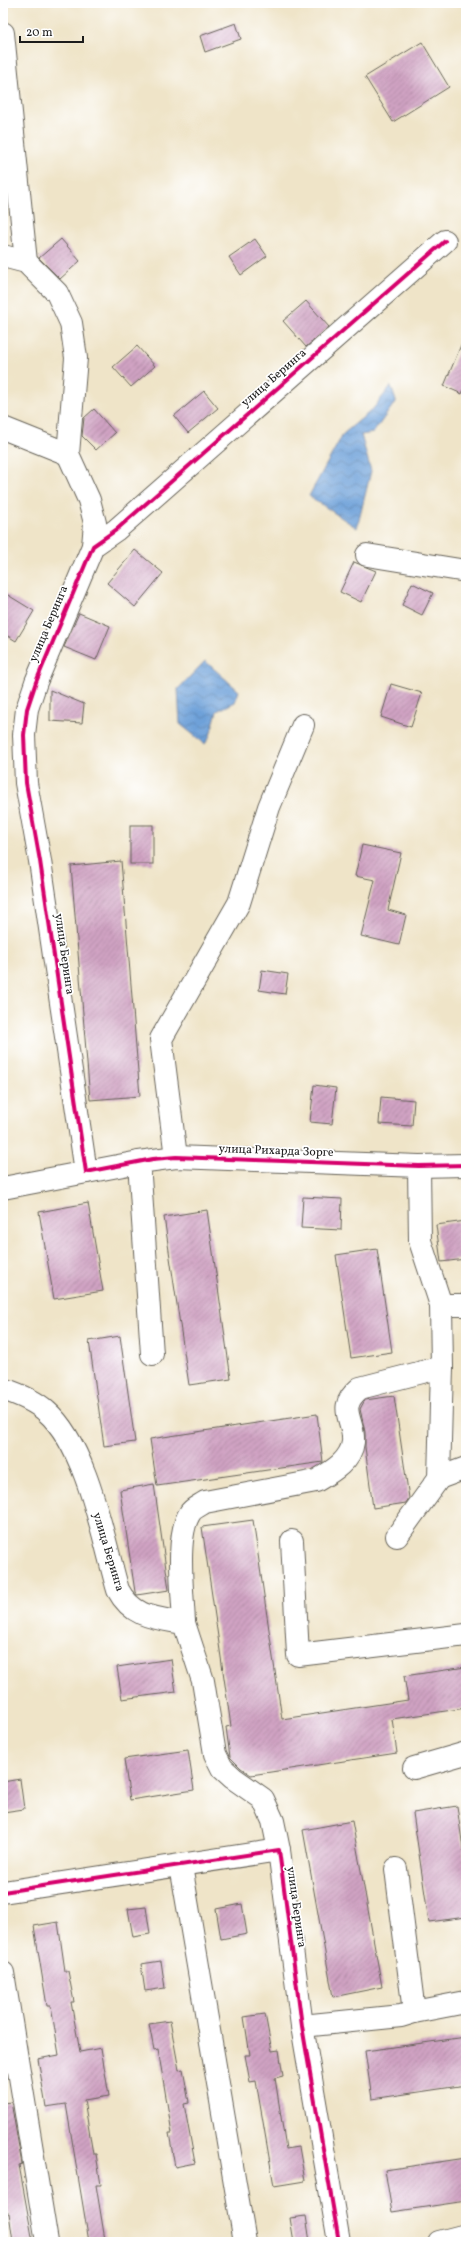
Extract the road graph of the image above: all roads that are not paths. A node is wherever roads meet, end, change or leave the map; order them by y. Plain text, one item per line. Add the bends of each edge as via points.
1 (3, 33) edge
2 (445, 241) dead end
3 (3, 256) edge
4 (26, 262) junction
5 (3, 428) edge
6 (68, 454) junction
7 (94, 546) junction
8 (367, 554) dead end
9 (466, 571) edge
10 (303, 725) dead end
11 (176, 1157) junction
12 (139, 1162) junction
13 (466, 1165) edge
14 (419, 1166) junction
15 (86, 1172) junction
16 (3, 1188) edge
17 (441, 1305) junction
18 (466, 1305) edge
19 (152, 1354) dead end
20 (442, 1367) junction
21 (3, 1389) edge
22 (466, 1468) edge
23 (439, 1478) junction
24 (397, 1536) dead end
25 (292, 1541) dead end
26 (184, 1623) junction
27 (466, 1635) edge
28 (466, 1753) edge
29 (414, 1768) dead end
30 (279, 1850) junction
31 (181, 1866) junction
32 (396, 1869) dead end
33 (3, 1892) edge
34 (3, 1973) edge
35 (466, 2002) edge
36 (414, 2012) junction
37 (302, 2026) junction
38 (466, 2234) edge
39 (46, 2242) edge
40 (245, 2242) edge
41 (339, 2242) edge
42 (439, 2242) edge

1 - 4 street
2 - 7 street, улица Беринга via 116,530
3 - 4 street
4 - 6 street via 57,293 71,323 76,358
5 - 6 street
6 - 7 street via 89,500 95,523
7 - 15 street, улица Беринга via 36,682 27,709 24,735 26,782
8 - 9 street
10 - 11 street via 269,807 239,903 161,1039
11 - 12 street, улица Рихарда Зорге
11 - 14 street, улица Рихарда Зорге
12 - 15 street, улица Рихарда Зорге
12 - 19 street
13 - 14 street, улица Рихарда Зорге
14 - 17 street via 420,1241
15 - 16 street, улица Рихарда Зорге
17 - 18 street
17 - 20 street
20 - 23 street
20 - 26 street via 360,1388 353,1394 347,1411 353,1442 345,1459 333,1472 316,1481 205,1502 191,1511 183,1526
21 - 26 street, улица Беринга via 22,1395 46,1411 68,1436 79,1457 118,1590 124,1602 148,1617
22 - 23 street
23 - 24 street
25 - 27 street via 298,1655
26 - 30 street, улица Беринга via 203,1681 215,1754 222,1768 263,1799 273,1821
28 - 29 street
30 - 31 street
30 - 37 street, улица Беринга
31 - 33 street
31 - 40 street
32 - 36 street
34 - 39 street
35 - 36 street
36 - 37 street via 401,2016
37 - 41 street, улица Беринга
38 - 42 street

